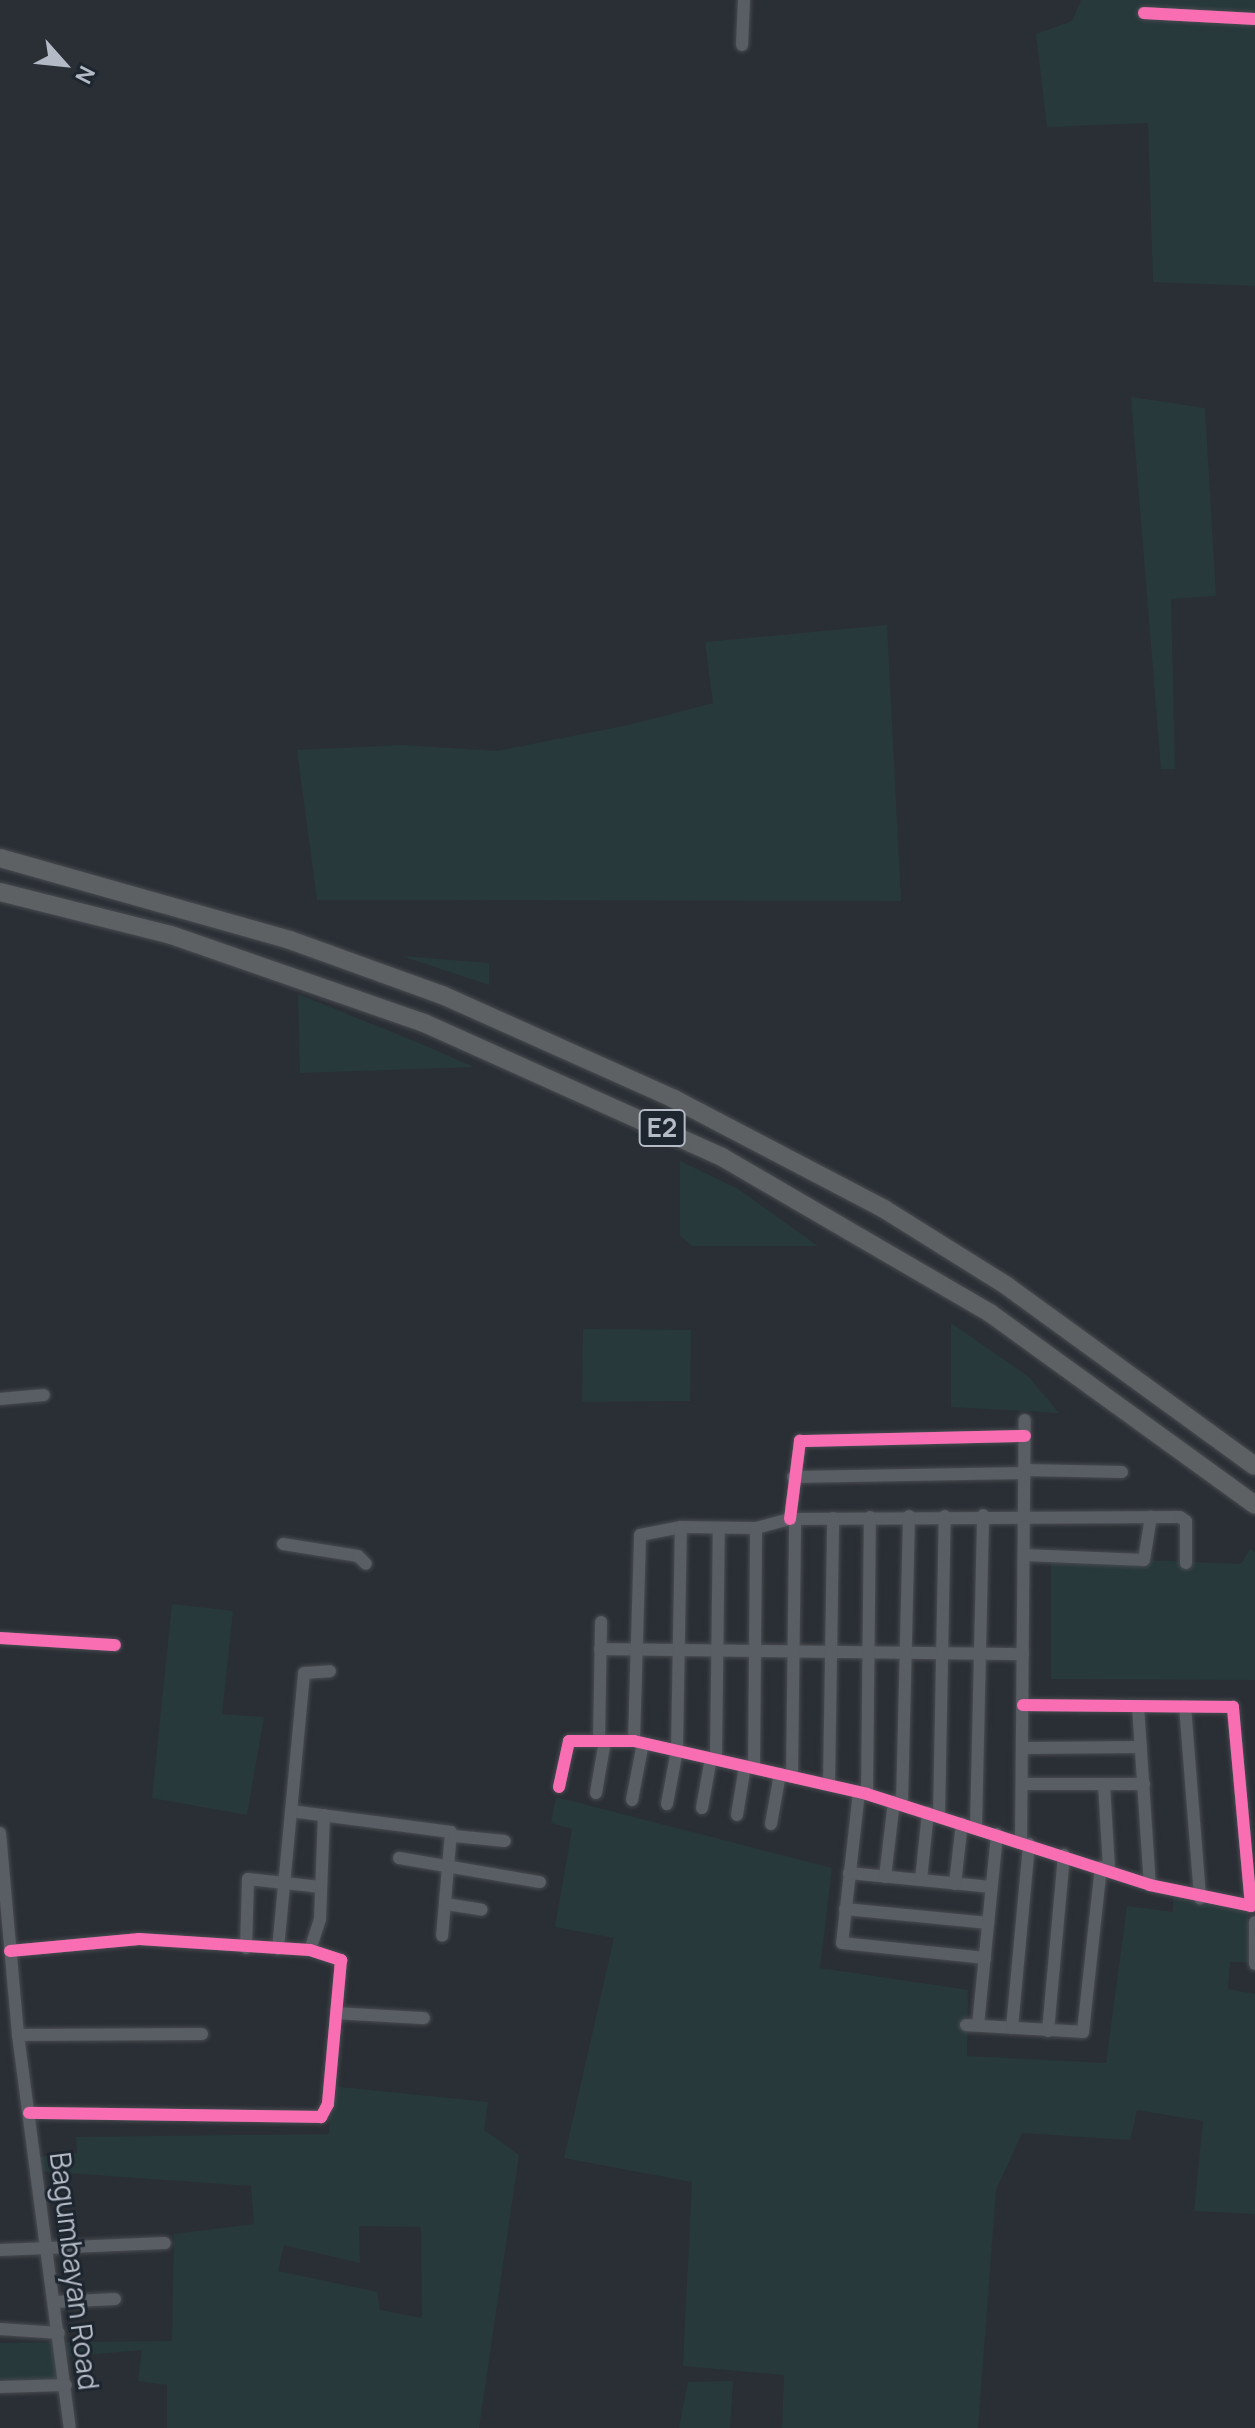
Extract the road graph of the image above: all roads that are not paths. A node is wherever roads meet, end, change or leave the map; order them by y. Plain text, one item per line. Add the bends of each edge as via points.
1 (744, 0) edge
2 (1144, 13) dead end
3 (1255, 19) edge
4 (742, 45) dead end
5 (0, 858) edge
6 (0, 892) edge
7 (44, 1395) dead end
8 (0, 1399) edge
9 (1025, 1420) dead end
10 (1025, 1436) junction
11 (1255, 1466) edge
12 (1025, 1471) junction
13 (1122, 1472) dead end
14 (793, 1477) junction
15 (1255, 1505) edge
16 (1025, 1514) junction
17 (983, 1515) junction
18 (909, 1516) junction
19 (945, 1516) junction
20 (870, 1517) junction
21 (1151, 1517) junction
22 (833, 1518) junction
23 (792, 1519) junction
24 (681, 1527) junction
25 (719, 1528) junction
26 (756, 1528) junction
27 (283, 1544) dead end
28 (1024, 1555) junction
29 (1186, 1563) dead end
30 (366, 1564) dead end
31 (601, 1622) dead end
32 (0, 1638) edge
33 (115, 1645) dead end
34 (600, 1649) junction
35 (636, 1649) junction
36 (679, 1650) junction
37 (718, 1650) junction
38 (755, 1650) junction
39 (793, 1651) junction
40 (831, 1651) junction
41 (869, 1652) junction
42 (905, 1652) junction
43 (942, 1653) junction
44 (980, 1653) junction
45 (1023, 1654) junction
46 (330, 1671) dead end
47 (1023, 1705) junction
48 (1138, 1706) junction
49 (1185, 1706) junction
50 (602, 1741) junction
51 (638, 1742) junction
52 (1141, 1747) junction
53 (1022, 1748) junction
54 (677, 1750) junction
55 (714, 1759) junction
56 (749, 1767) junction
57 (786, 1775) junction
58 (1022, 1784) junction
59 (1104, 1784) junction
60 (1144, 1784) junction
61 (829, 1785) junction
62 (559, 1787) dead end
63 (596, 1793) dead end
64 (863, 1793) junction
65 (632, 1800) dead end
66 (898, 1803) junction
67 (667, 1804) dead end
68 (702, 1808) dead end
69 (291, 1811) junction
70 (933, 1814) junction
71 (324, 1815) junction
72 (737, 1815) dead end
73 (962, 1823) junction
74 (771, 1824) dead end
75 (976, 1828) junction
76 (0, 1833) edge
77 (997, 1834) junction
78 (454, 1836) junction
79 (505, 1841) dead end
80 (1025, 1843) junction
81 (1064, 1855) junction
82 (399, 1858) dead end
83 (1105, 1868) junction
84 (450, 1870) junction
85 (849, 1873) junction
86 (885, 1877) junction
87 (921, 1880) junction
88 (540, 1882) dead end
89 (285, 1883) junction
90 (955, 1884) junction
91 (1150, 1885) junction
92 (321, 1887) junction
93 (991, 1887) junction
94 (1200, 1898) junction
95 (446, 1904) junction
96 (1253, 1906) edge
97 (845, 1909) junction
98 (482, 1910) dead end
99 (1255, 1922) edge
100 (988, 1923) junction
101 (442, 1936) dead end
102 (246, 1948) junction
103 (278, 1949) junction
104 (310, 1950) junction
105 (10, 1951) junction
106 (985, 1958) junction
107 (1255, 1964) edge
108 (336, 2013) junction
109 (424, 2018) dead end
110 (1012, 2028) junction
111 (1048, 2031) junction
112 (202, 2034) dead end
113 (18, 2035) junction
114 (29, 2113) junction
115 (165, 2243) dead end
116 (47, 2247) junction
117 (0, 2250) edge
118 (115, 2299) dead end
119 (55, 2302) junction
120 (0, 2329) edge
121 (59, 2333) junction
122 (66, 2385) junction
123 (0, 2387) edge
124 (70, 2428) edge

1 - 4 street
2 - 3 street
5 - 11 highway, E2 via 290,940 442,995 624,1074 906,1222 1007,1286
6 - 15 highway, E2 via 171,935 410,1017 722,1157 990,1313
7 - 8 street
9 - 10 street
10 - 12 street
10 - 14 street via 800,1441
12 - 13 street
12 - 14 street
12 - 16 street
14 - 23 street
16 - 17 street
16 - 21 street
16 - 28 street
17 - 19 street
17 - 44 street
18 - 19 street
18 - 20 street
18 - 42 street
19 - 43 street
20 - 22 street
20 - 41 street
21 - 28 street via 1144,1560
21 - 29 street via 1186,1521
22 - 23 street
22 - 40 street
23 - 26 street
23 - 39 street
24 - 25 street
24 - 35 street via 640,1535
24 - 36 street
25 - 26 street
25 - 37 street
26 - 38 street
27 - 30 street via 358,1556
28 - 45 street
31 - 34 street
32 - 33 street
34 - 35 street
34 - 50 street
35 - 36 street
35 - 51 street
36 - 37 street
36 - 54 street
37 - 38 street
37 - 55 street
38 - 39 street
38 - 56 street
39 - 40 street
39 - 57 street
40 - 41 street
40 - 61 street
41 - 42 street
41 - 64 street
42 - 43 street
42 - 66 street
43 - 44 street
43 - 70 street
44 - 45 street
44 - 75 street
45 - 47 street
46 - 69 street via 304,1673
47 - 48 street
47 - 53 street
48 - 49 street
48 - 52 street
49 - 94 street
49 - 96 street via 1228,1705 1236,1711
50 - 51 street
50 - 62 street via 569,1741
50 - 63 street
51 - 54 street
51 - 65 street
52 - 53 street
52 - 60 street
53 - 58 street
54 - 55 street
54 - 67 street
55 - 56 street
55 - 68 street
56 - 57 street
56 - 72 street
57 - 61 street
57 - 74 street
58 - 59 street
58 - 80 street
59 - 60 street
59 - 83 street
60 - 91 street
61 - 64 street
64 - 66 street
64 - 85 street
66 - 70 street
66 - 86 street
69 - 71 street
69 - 89 street
70 - 73 street
70 - 87 street
71 - 78 street
71 - 92 street
73 - 75 street
73 - 90 street
75 - 77 street
76 - 105 street, Bagumbayan Road
77 - 80 street
77 - 93 street
78 - 79 street
78 - 84 street
80 - 81 street
80 - 110 street
81 - 83 street
81 - 111 street
82 - 84 street
83 - 91 street
83 - 111 street via 1084,2029
84 - 88 street
84 - 95 street
85 - 86 street
85 - 97 street
86 - 87 street
87 - 90 street
89 - 92 street
89 - 102 street via 248,1879
89 - 103 street
90 - 93 street
91 - 94 street
92 - 104 street
93 - 100 street
94 - 96 street
95 - 98 street
95 - 101 street
97 - 100 street
97 - 106 street via 841,1940 846,1946
99 - 107 street
100 - 106 street
102 - 103 street
102 - 105 street via 139,1939
103 - 104 street
104 - 108 street via 341,1960
105 - 113 street, Bagumbayan Road
106 - 110 street via 972,2025
108 - 109 street
108 - 114 street via 328,2104 321,2117
110 - 111 street
112 - 113 street
113 - 114 street, Bagumbayan Road
114 - 116 street, Bagumbayan Road
115 - 116 street
116 - 117 street
116 - 119 street, Bagumbayan Road
118 - 119 street
119 - 121 street, Bagumbayan Road
120 - 121 street
121 - 122 street, Bagumbayan Road
122 - 123 street
122 - 124 street, Bagumbayan Road

